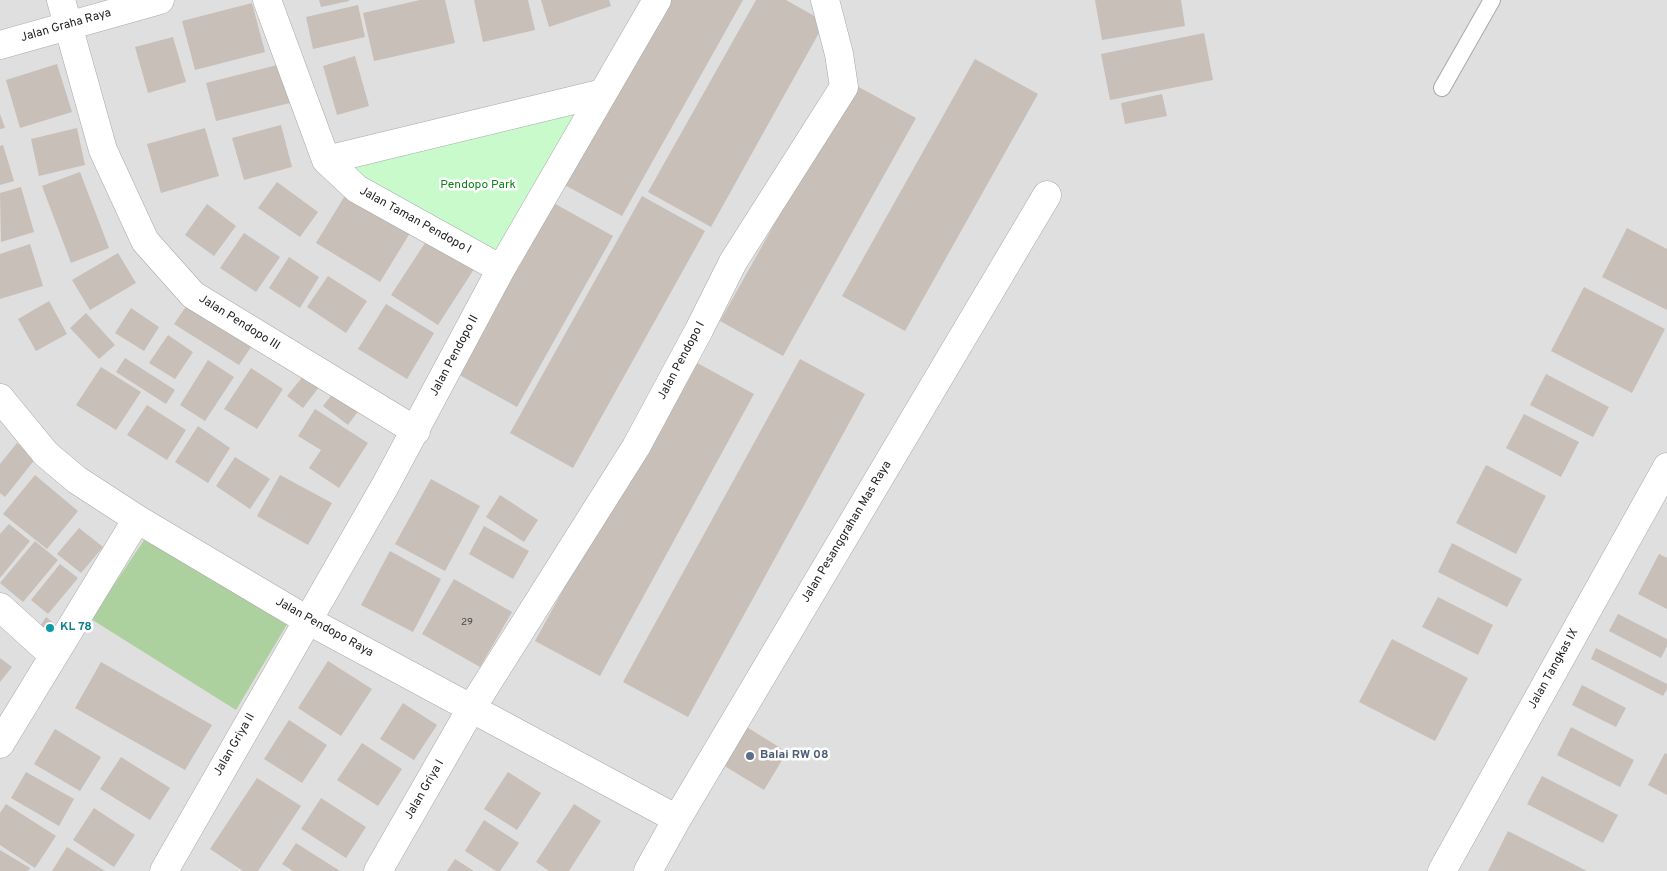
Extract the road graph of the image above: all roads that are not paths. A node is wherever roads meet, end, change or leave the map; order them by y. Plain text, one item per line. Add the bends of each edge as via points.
1 (160, 0) edge
2 (266, 0) edge
3 (657, 0) edge
4 (825, 0) edge
5 (1492, 0) edge
6 (64, 13) edge
7 (0, 45) edge
8 (1442, 88) dead end
9 (603, 93) junction
10 (326, 160) junction
11 (1047, 195) dead end
12 (501, 269) junction
13 (0, 398) edge
14 (416, 431) junction
15 (1667, 467) edge
16 (136, 519) junction
17 (0, 607) edge
18 (307, 620) junction
19 (53, 655) junction
20 (471, 709) junction
21 (0, 744) edge
22 (677, 819) junction
23 (164, 871) edge
24 (378, 871) edge
25 (648, 871) edge
26 (1442, 871) edge

1 - 6 street, Jalan Graha Raya
2 - 10 street, Jalan Taman Pendopo I
3 - 9 street, Jalan Pendopo II
4 - 20 street, Jalan Pendopo I via 844,87 733,262 636,447
5 - 8 lane
6 - 7 street, Jalan Graha Raya
6 - 14 street, Jalan Pendopo III via 103,150 145,241 193,295
9 - 10 street
9 - 12 street, Jalan Pendopo II
10 - 12 street, Jalan Taman Pendopo I via 357,189
11 - 22 street, Jalan Pesanggrahan Mas Raya
12 - 14 street, Jalan Pendopo II
13 - 16 street, Jalan Pendopo Raya via 46,454 77,480
14 - 18 street, Jalan Pendopo II
15 - 26 street, Jalan Tangkas IX
16 - 18 street, Jalan Pendopo Raya
16 - 19 street
17 - 19 street
18 - 20 street, Jalan Pendopo Raya
18 - 23 street, Jalan Griya II
19 - 21 street
20 - 22 street, Jalan Pendopo Raya
20 - 24 street, Jalan Griya I
22 - 25 street, Jalan Pesanggrahan Mas Raya

